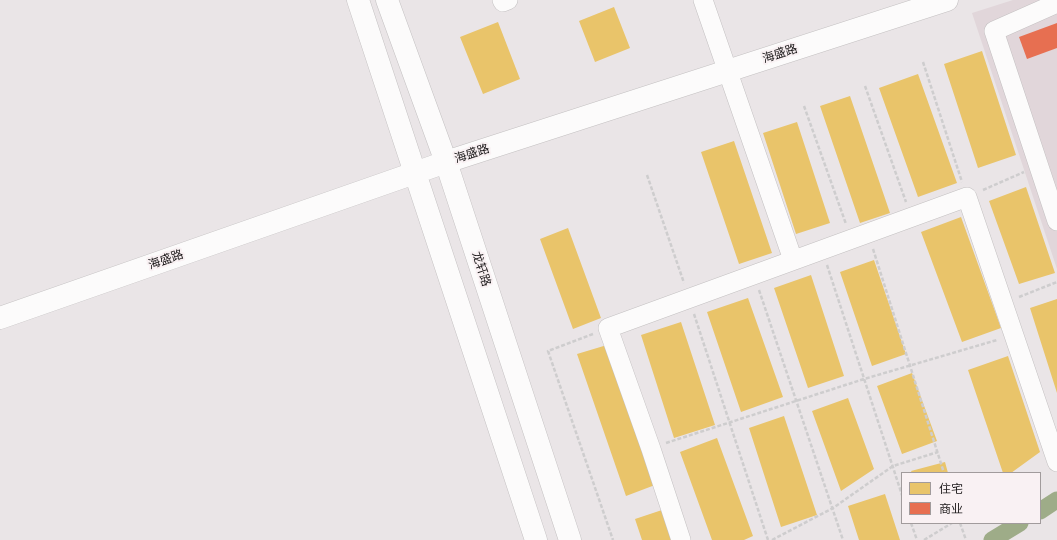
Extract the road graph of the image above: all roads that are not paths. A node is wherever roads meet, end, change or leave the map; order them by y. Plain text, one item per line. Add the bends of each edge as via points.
1 (358, 0) edge
2 (387, 0) edge
3 (502, 0) edge
4 (508, 0) edge
5 (703, 0) edge
6 (947, 0) edge
7 (1057, 3) edge
8 (727, 71) junction
9 (446, 162) junction
10 (415, 173) junction
11 (1057, 221) edge
12 (793, 260) junction
13 (0, 318) edge
14 (1056, 461) edge
15 (536, 540) edge
16 (570, 540) edge
17 (680, 540) edge

1 - 10 street
2 - 9 street, 龙轩路
3 - 4 street
5 - 8 street
6 - 8 street, 海盛路
7 - 11 street via 994,31
8 - 9 street, 海盛路
8 - 12 street
9 - 10 street, 海盛路
9 - 16 street, 龙轩路
10 - 13 street, 海盛路
10 - 15 street
12 - 14 street via 967,197
12 - 17 street via 608,328

